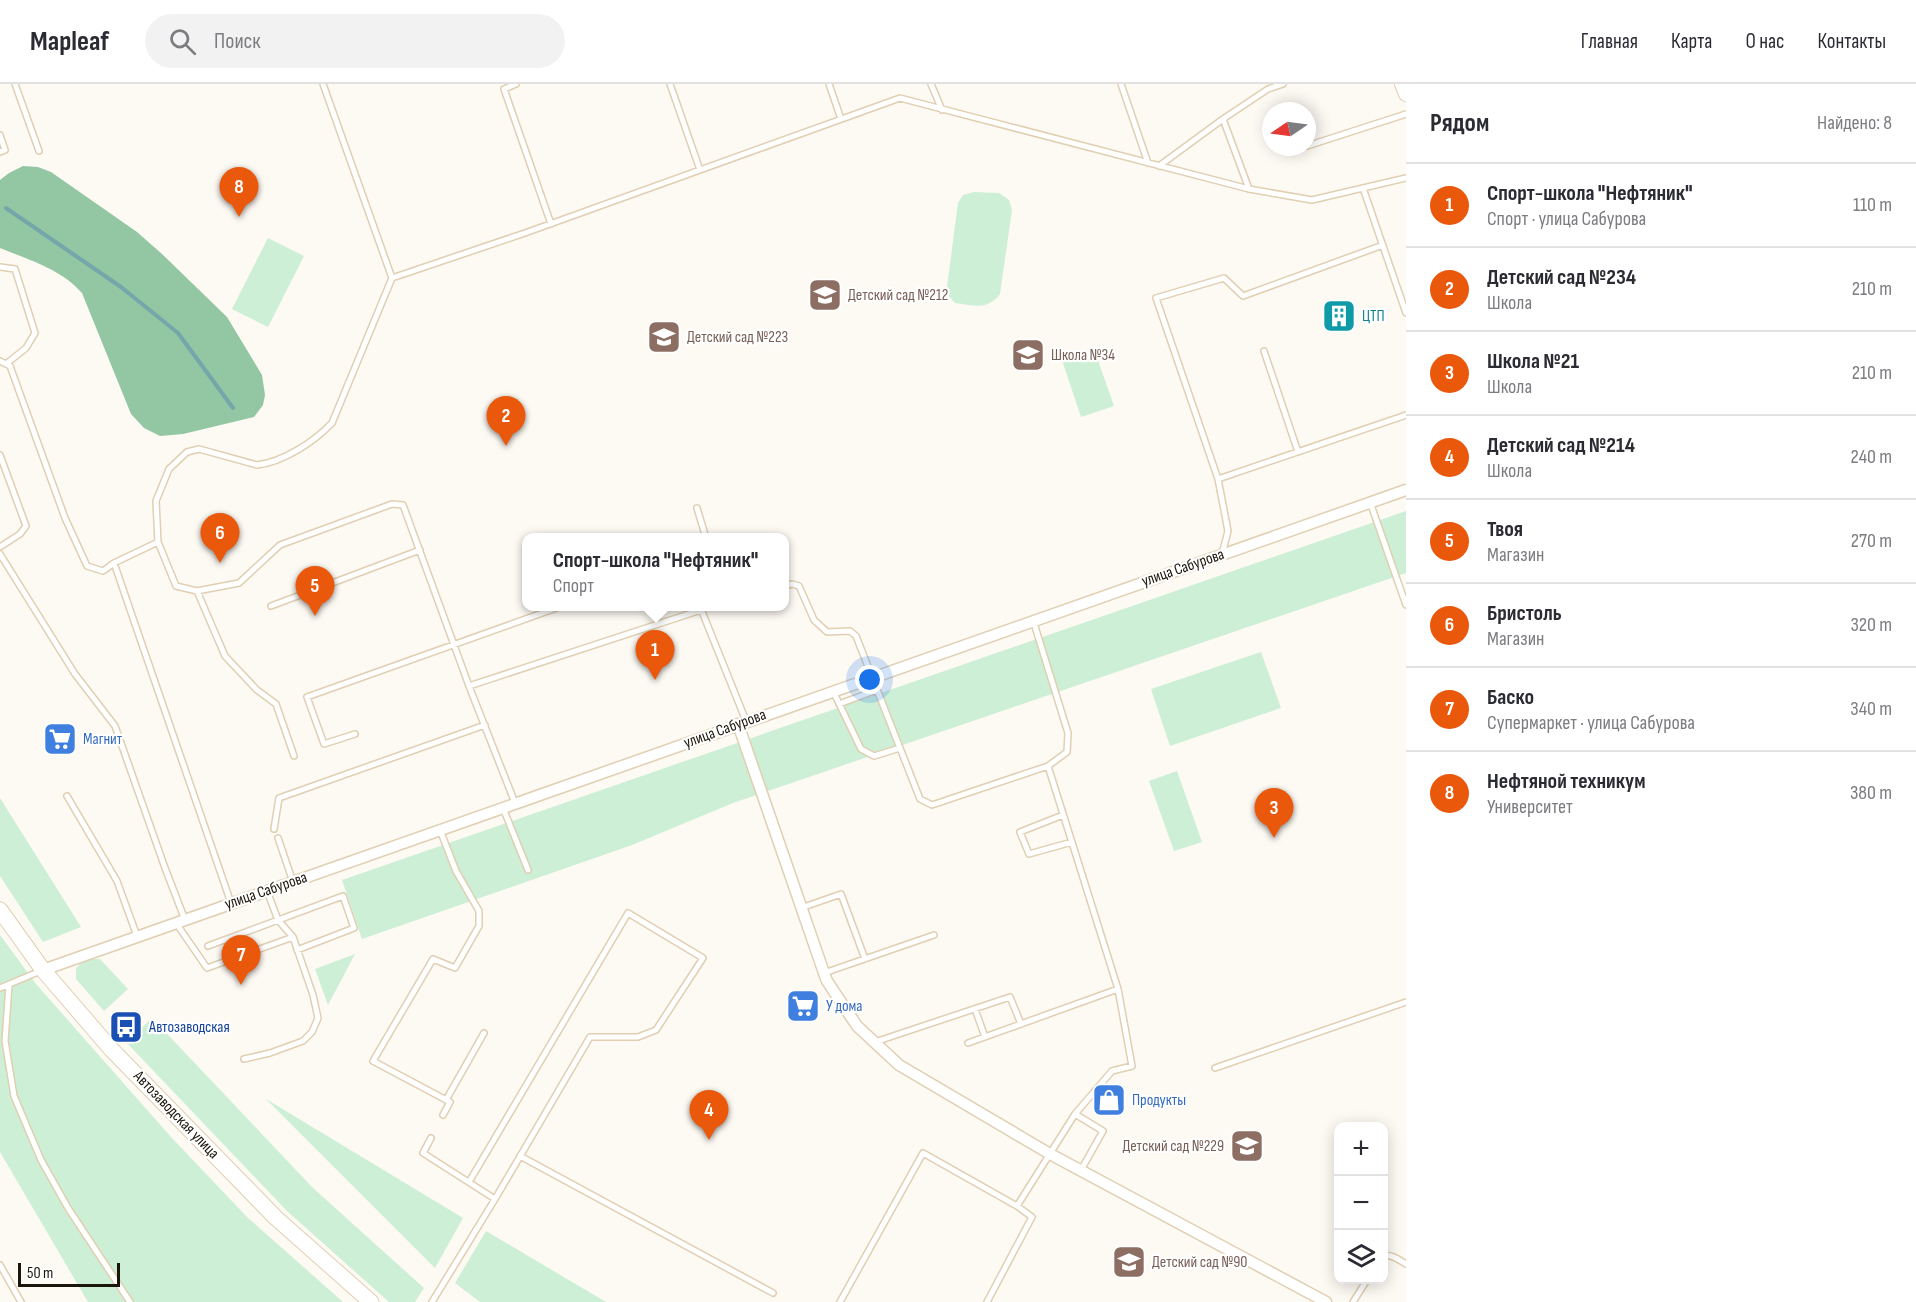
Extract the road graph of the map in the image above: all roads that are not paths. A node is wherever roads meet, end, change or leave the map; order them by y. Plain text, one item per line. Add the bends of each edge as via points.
1 (15, 84) edge
2 (322, 84) edge
3 (516, 84) edge
4 (670, 84) edge
5 (829, 84) edge
6 (932, 84) edge
7 (1121, 84) edge
8 (1283, 84) edge
9 (1402, 84) edge
10 (1406, 94) edge
11 (942, 110) junction
12 (1406, 114) edge
13 (841, 119) junction
14 (1223, 119) junction
15 (0, 135) edge
16 (1316, 143) edge
17 (39, 151) dead end
18 (0, 152) edge
19 (1148, 163) junction
20 (1159, 166) junction
21 (700, 170) junction
22 (1406, 178) edge
23 (1363, 188) junction
24 (1249, 189) junction
25 (551, 224) junction
26 (1383, 245) junction
27 (0, 267) edge
28 (392, 278) junction
29 (1406, 312) edge
30 (1264, 351) dead end
31 (3, 363) edge
32 (1406, 415) edge
33 (1298, 452) junction
34 (0, 455) edge
35 (1218, 479) junction
36 (1406, 489) edge
37 (1370, 502) junction
38 (697, 508) dead end
39 (705, 533) edge
40 (158, 542) junction
41 (0, 547) edge
42 (420, 550) junction
43 (0, 554) edge
44 (1222, 554) junction
45 (114, 563) junction
46 (789, 585) edge
47 (197, 591) junction
48 (1406, 605) edge
49 (271, 606) dead end
50 (548, 611) edge
51 (692, 611) edge
52 (702, 611) edge
53 (1033, 621) junction
54 (454, 644) junction
55 (873, 677) junction
56 (469, 686) junction
57 (878, 690) junction
58 (833, 691) junction
59 (839, 704) junction
60 (742, 723) junction
61 (485, 725) junction
62 (355, 734) dead end
63 (900, 747) junction
64 (294, 756) dead end
65 (1048, 766) junction
66 (67, 796) dead end
67 (515, 803) junction
68 (503, 808) junction
69 (1063, 815) junction
70 (274, 829) dead end
71 (440, 830) junction
72 (278, 838) dead end
73 (1071, 842) junction
74 (528, 870) dead end
75 (293, 882) junction
76 (267, 891) junction
77 (231, 903) junction
78 (801, 908) junction
79 (0, 910) edge
80 (278, 920) junction
81 (181, 921) junction
82 (934, 935) dead end
83 (137, 936) junction
84 (293, 937) junction
85 (208, 946) dead end
86 (297, 950) junction
87 (865, 959) junction
88 (43, 970) junction
89 (824, 973) junction
90 (9, 985) junction
91 (0, 988) edge
92 (1118, 989) junction
93 (1406, 1002) edge
94 (975, 1008) junction
95 (1021, 1024) junction
96 (484, 1033) dead end
97 (985, 1037) junction
98 (875, 1042) junction
99 (968, 1043) dead end
100 (244, 1059) dead end
101 (1215, 1068) dead end
102 (446, 1100) junction
103 (1075, 1114) junction
104 (443, 1115) dead end
105 (431, 1138) dead end
106 (1050, 1154) junction
107 (520, 1156) junction
108 (1081, 1170) junction
109 (469, 1182) junction
110 (495, 1199) junction
111 (1017, 1206) junction
112 (1388, 1254) edge
113 (1406, 1264) edge
114 (0, 1265) edge
115 (1364, 1284) edge
116 (773, 1293) dead end
117 (21, 1302) edge
118 (130, 1302) edge
119 (370, 1302) edge
120 (432, 1302) edge
121 (840, 1302) edge
122 (987, 1302) edge
123 (1326, 1302) edge
124 (1353, 1302) edge

1 - 17 lane
2 - 28 lane
3 - 25 lane via 504,88
4 - 21 lane
5 - 13 lane
6 - 11 lane
7 - 19 lane
8 - 14 lane
9 - 10 street
11 - 13 lane via 900,98
11 - 19 lane
12 - 16 lane
13 - 21 lane
14 - 20 lane
14 - 24 lane
15 - 18 lane via 5,150
19 - 20 lane
20 - 24 lane
21 - 25 lane
22 - 23 lane
23 - 24 lane via 1312,200
23 - 26 lane
25 - 28 lane
26 - 29 lane
26 - 35 lane via 1243,296 1224,278 1156,298
27 - 31 lane via 15,269 36,333 26,348
28 - 40 lane via 332,423 321,436 302,448 257,465 198,449 187,452 169,469 156,501
30 - 33 lane
31 - 45 lane via 10,366 65,518 87,566 103,571
32 - 33 lane
33 - 35 lane
34 - 41 lane via 27,526
35 - 44 lane via 1228,531
36 - 37 street, улица Сабурова
37 - 44 street, улица Сабурова
37 - 48 lane
38 - 39 lane
40 - 45 lane
40 - 47 lane via 176,586
42 - 47 lane via 403,505 392,504 280,545 239,583
42 - 49 lane
42 - 54 lane
43 - 81 lane via 75,674 115,726
44 - 53 street, улица Сабурова
45 - 77 lane
46 - 55 lane via 799,586 814,620 827,632 850,631 856,636
47 - 64 lane via 225,656 276,704
50 - 54 lane
51 - 56 lane
52 - 60 lane
53 - 55 street, улица Сабурова
53 - 65 lane via 1068,733 1067,752
54 - 56 lane
54 - 62 lane via 307,697 324,744
55 - 57 lane
55 - 58 street, улица Сабурова
56 - 61 lane
57 - 59 lane
57 - 63 lane
58 - 59 lane
58 - 60 street, улица Сабурова
59 - 63 lane via 861,749 874,756
60 - 67 street, улица Сабурова
60 - 78 street
61 - 67 lane
61 - 70 lane via 279,798
63 - 65 lane via 920,799 932,805
65 - 69 lane
66 - 83 lane via 117,881
67 - 68 street, улица Сабурова
68 - 71 street, улица Сабурова
68 - 74 lane
69 - 73 lane
69 - 73 lane via 1020,832 1029,854
71 - 75 street, улица Сабурова
71 - 102 lane via 456,871 479,911 479,926 455,968 433,959 373,1061
72 - 75 lane
73 - 92 lane
75 - 76 street, улица Сабурова
76 - 77 street, улица Сабурова
76 - 80 lane
77 - 81 street, улица Сабурова
78 - 87 lane via 841,894
78 - 89 street
79 - 88 main road, Автозаводская улица
80 - 84 lane
80 - 85 lane
80 - 86 lane via 343,896 354,928
81 - 83 street, улица Сабурова
81 - 84 lane via 207,968
82 - 87 lane
83 - 88 street, улица Сабурова
84 - 86 lane
86 - 100 lane via 318,1018 312,1032 303,1041
87 - 89 lane
88 - 90 lane
88 - 119 main road, Автозаводская улица via 111,1048 276,1218
89 - 98 street via 857,1026
90 - 91 lane
90 - 118 lane via 5,1041 14,1096 68,1208
92 - 95 lane
92 - 103 lane via 1132,1066 1112,1071
93 - 101 lane
94 - 95 lane via 1010,997
94 - 97 lane
94 - 98 lane
95 - 97 lane
96 - 102 lane
97 - 99 lane
98 - 106 street via 899,1065
102 - 104 lane via 450,1102
103 - 106 lane
103 - 108 lane via 1103,1131
105 - 109 lane via 423,1153
106 - 108 street
106 - 111 lane
107 - 109 lane via 590,1037 638,1037 656,1030 703,958 628,913
107 - 110 lane
107 - 116 lane
108 - 123 street
109 - 110 lane
110 - 120 lane
111 - 121 lane via 923,1154
111 - 122 lane via 1032,1217
112 - 113 lane
114 - 117 lane
115 - 124 lane

